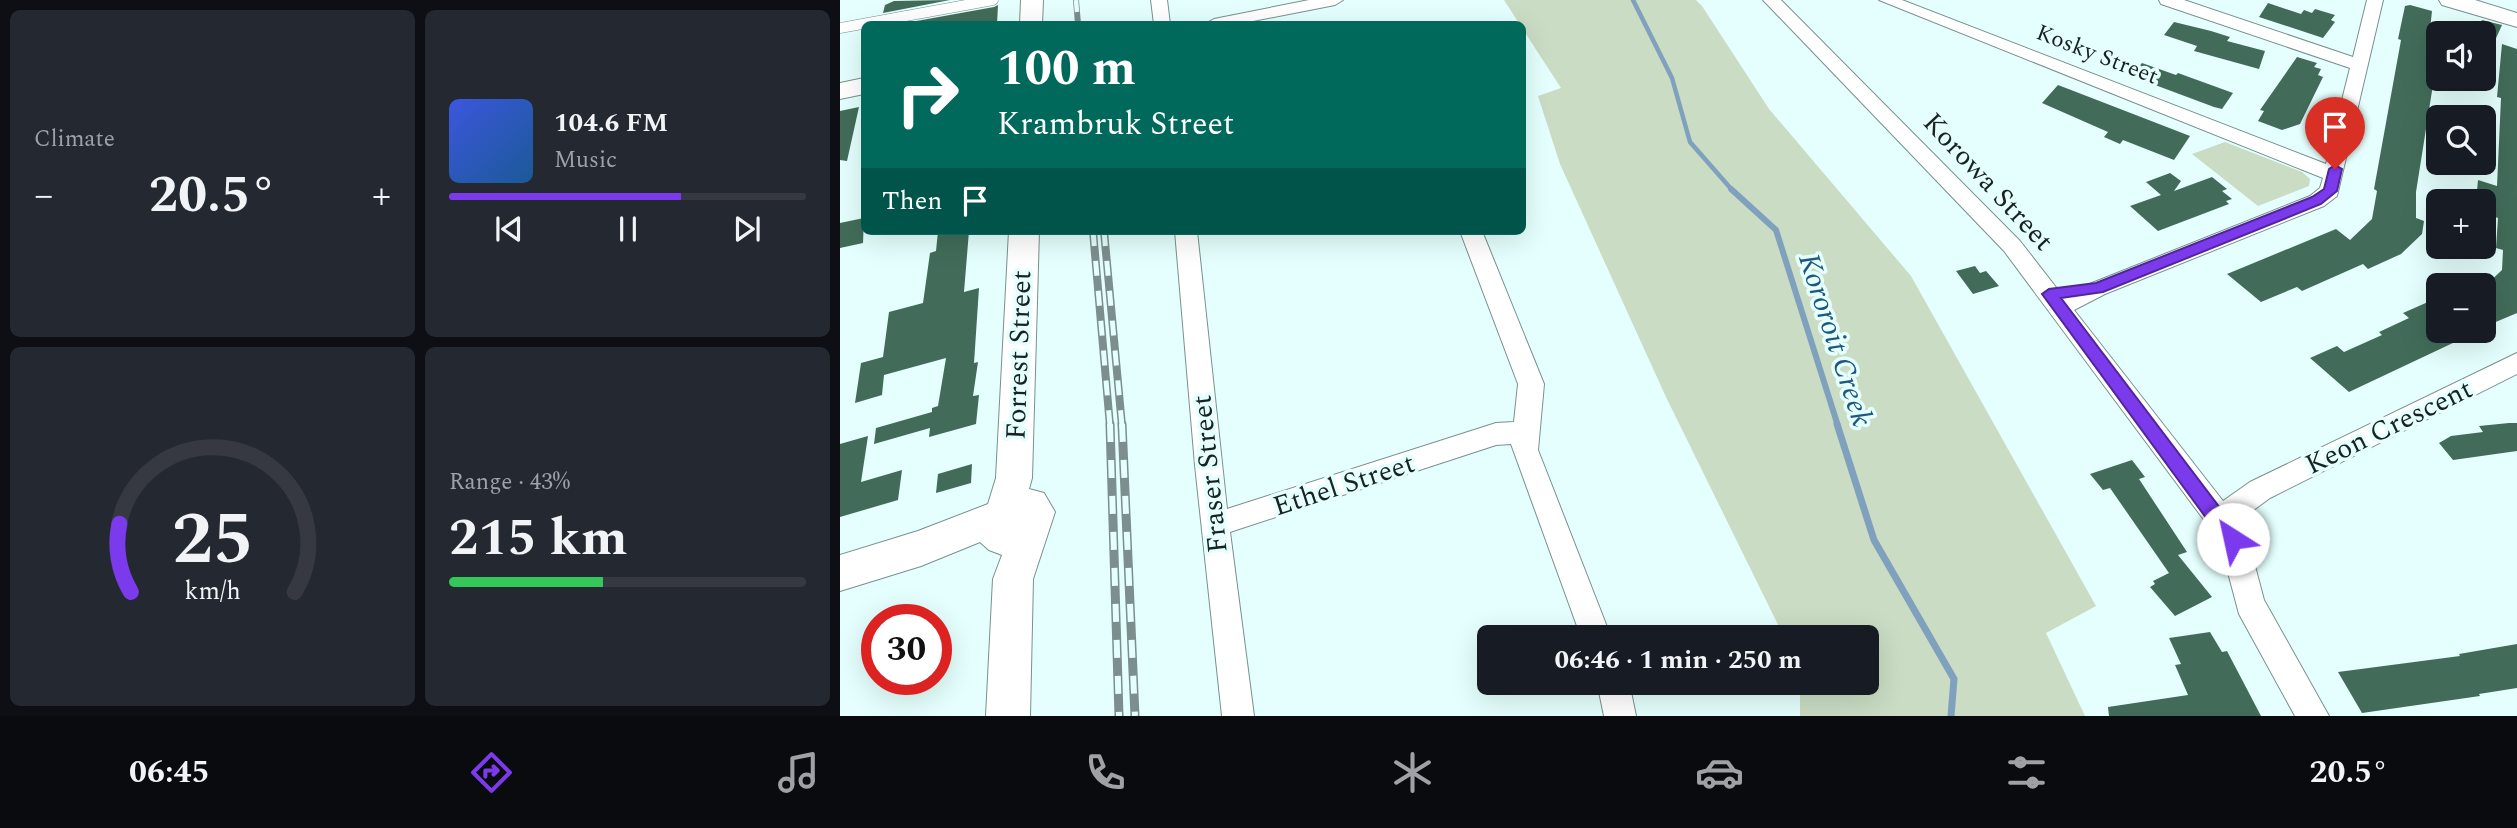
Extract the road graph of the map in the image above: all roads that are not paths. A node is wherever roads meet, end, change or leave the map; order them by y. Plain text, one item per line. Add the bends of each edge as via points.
1 (993, 0) edge
2 (1032, 0) edge
3 (1159, 0) edge
4 (1335, 0) edge
5 (1771, 0) edge
6 (1887, 0) edge
7 (2167, 0) edge
8 (2375, 0) edge
9 (2450, 0) edge
10 (2517, 20) edge
11 (878, 21) edge
12 (1031, 21) edge
13 (1162, 21) edge
14 (1229, 21) edge
15 (861, 24) edge
16 (840, 28) edge
17 (2359, 65) junction
18 (861, 87) edge
19 (840, 91) edge
20 (2335, 172) junction
21 (1024, 235) edge
22 (1186, 235) edge
23 (1473, 235) edge
24 (2054, 301) junction
25 (2517, 363) edge
26 (1523, 436) junction
27 (2214, 511) junction
28 (1010, 516) junction
29 (1215, 525) junction
30 (840, 573) edge
31 (1592, 625) edge
32 (1616, 695) edge
33 (1008, 716) edge
34 (1238, 716) edge
35 (1620, 716) edge
36 (2313, 716) edge

1 - 11 lane
2 - 12 street
3 - 13 street
4 - 14 street
5 - 24 street, Korowa Street via 2012,246
6 - 20 street, Kosky Street
7 - 17 street
8 - 17 street
9 - 10 street
15 - 16 lane
17 - 20 street
18 - 19 street
20 - 24 street via 2330,191 2316,201
21 - 28 street, Forrest Street
22 - 29 street, Fraser Street
23 - 26 street via 1531,384 1534,401
24 - 27 street, Korowa Street
25 - 27 street, Keon Crescent
26 - 29 street, Ethel Street via 1472,444
26 - 31 street
27 - 36 street, Korowa Street via 2236,547 2250,604
28 - 30 street
28 - 33 street, Forrest Street via 1013,579
29 - 34 street, Fraser Street
32 - 35 street

